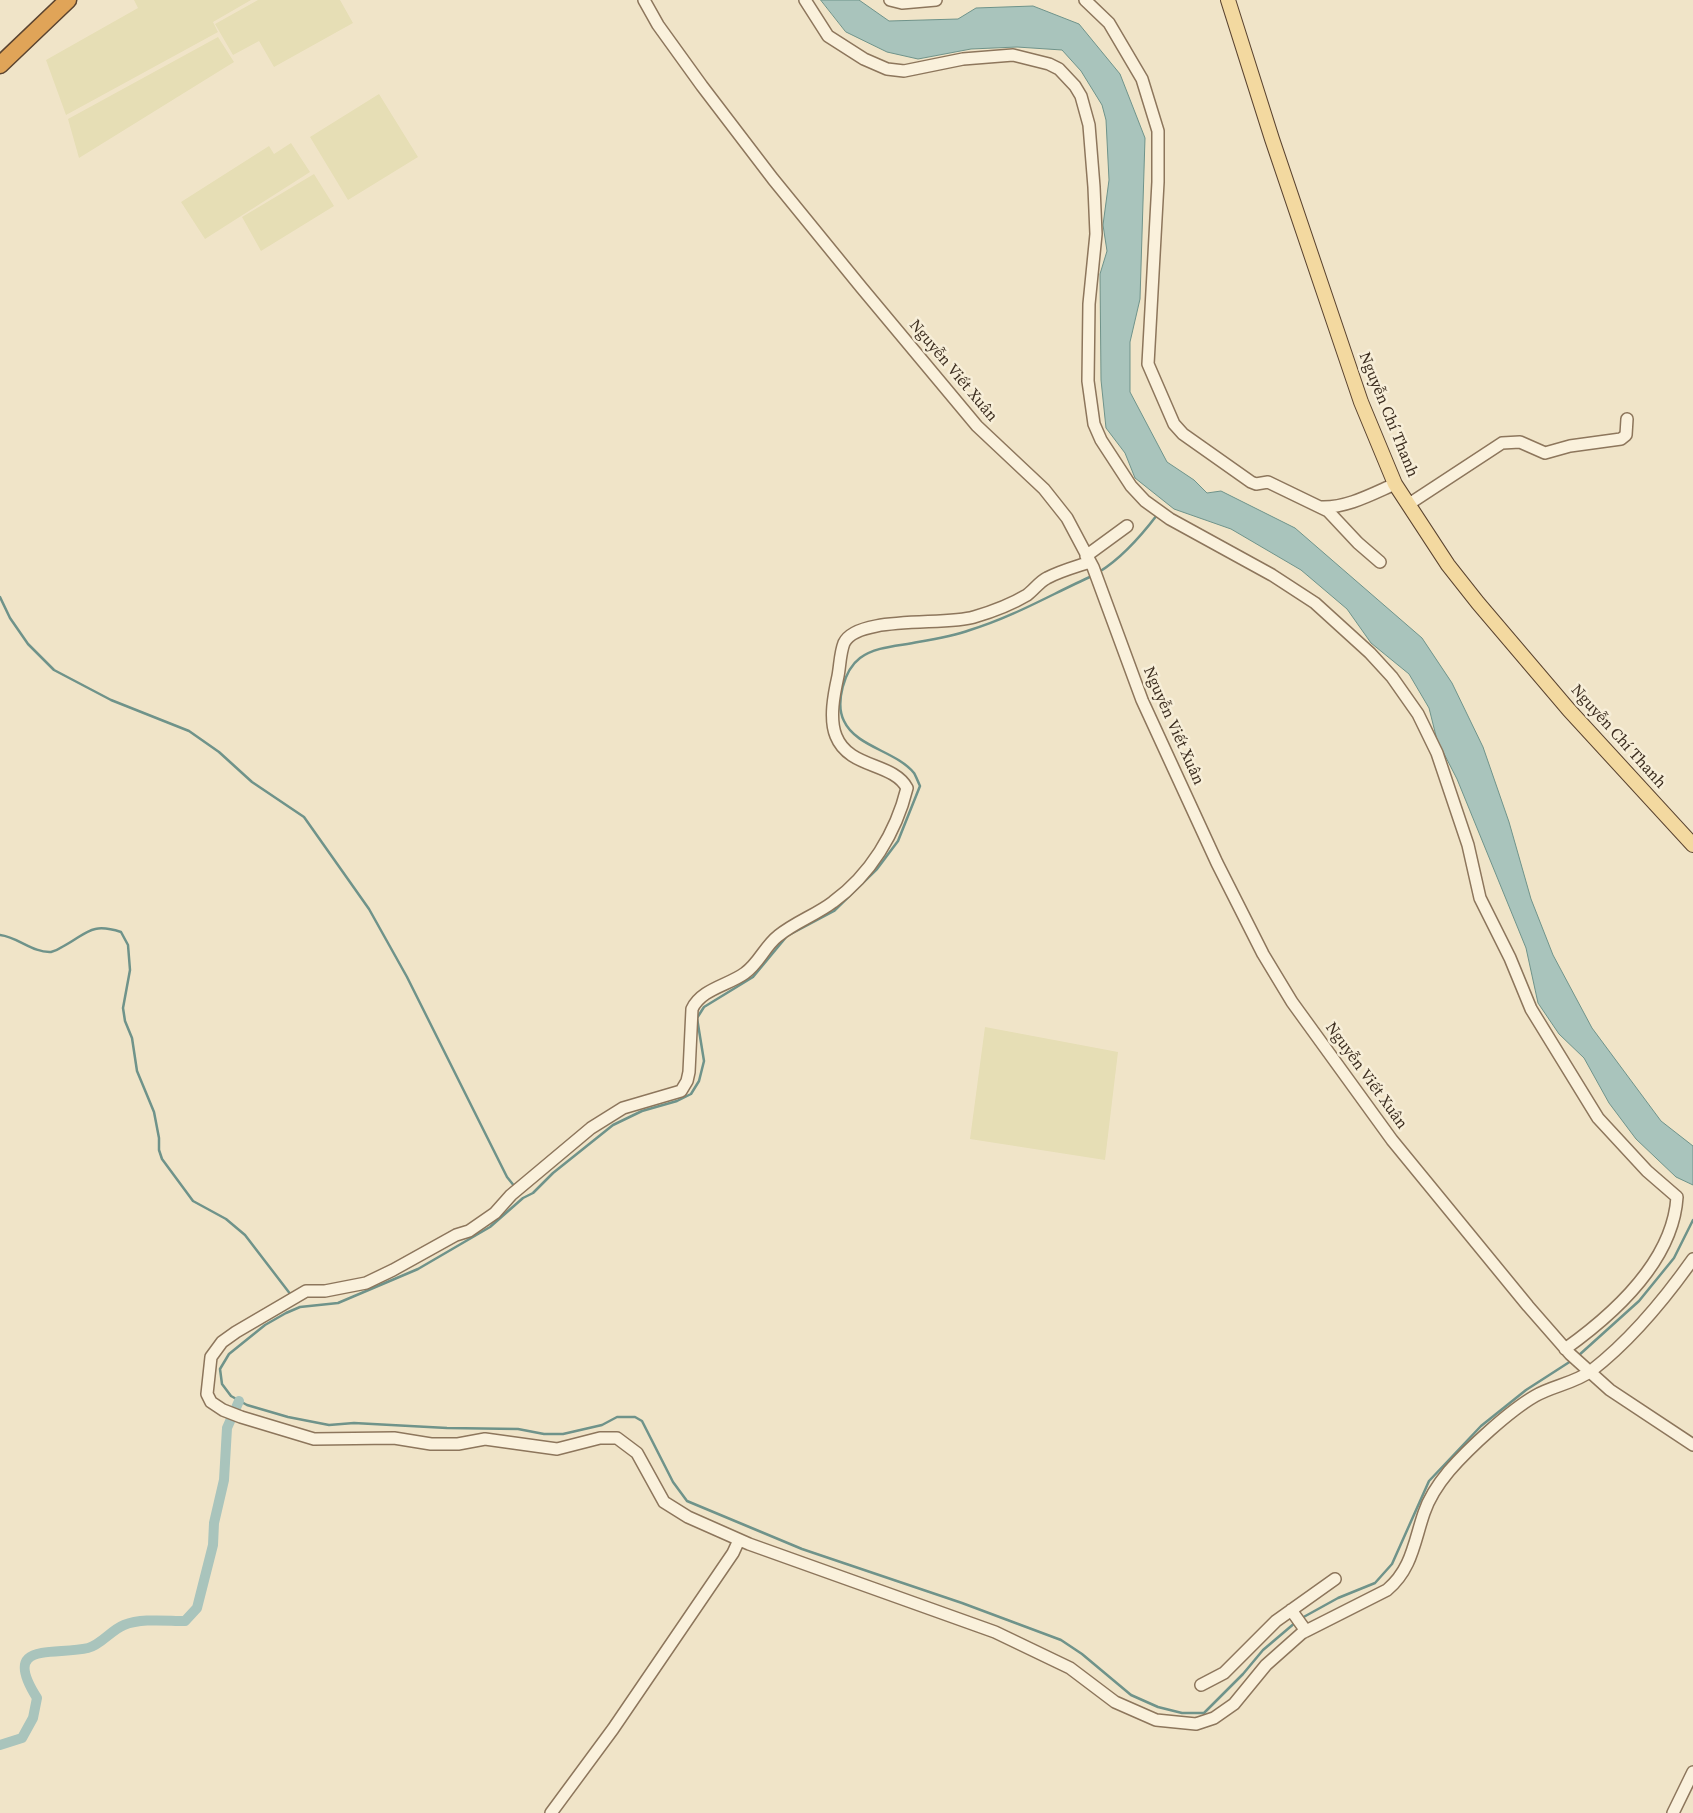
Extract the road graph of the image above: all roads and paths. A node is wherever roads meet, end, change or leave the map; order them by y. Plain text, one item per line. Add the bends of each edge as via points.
1 (68, 0) edge
2 (644, 0) edge
3 (805, 0) edge
4 (890, 0) edge
5 (936, 0) edge
6 (1085, 0) edge
7 (1228, 0) edge
8 (0, 65) edge
9 (1627, 419) dead end
10 (1395, 484) junction
11 (1409, 504) junction
12 (1321, 507) junction
13 (1127, 526) dead end
14 (1089, 562) junction
15 (1380, 562) dead end
16 (1693, 845) edge
17 (1693, 1259) edge
18 (1567, 1351) junction
19 (1586, 1370) junction
20 (1693, 1444) edge
21 (744, 1542) junction
22 (1335, 1579) dead end
23 (1293, 1613) junction
24 (1304, 1629) junction
25 (1201, 1685) dead end
26 (1693, 1772) edge
27 (551, 1813) edge
28 (1673, 1813) edge

1 - 8 highway
2 - 14 street, Nguyễn Viết Xuân via 658,25 773,180 977,426 1054,500
3 - 18 street via 832,39 887,69 904,71 970,58 1013,55 1059,69 1081,96 1088,125 1096,210 1089,294 1088,381 1094,424 1106,448 1139,496 1170,519 1267,572 1315,603 1392,677 1418,714 1437,753 1468,845 1480,898 1531,1009 1594,1112 1647,1171 1677,1197 1674,1223 1639,1281
4 - 5 street via 902,3
6 - 12 street via 1109,23 1142,79 1158,131 1148,364 1158,391 1174,424 1192,443 1251,482 1268,482
7 - 10 main road, Nguyễn Chí Thanh via 1361,402
9 - 11 street via 1626,435 1622,439 1545,453 1520,442 1502,443
10 - 11 main road, Nguyễn Chí Thanh
10 - 12 street via 1347,504
11 - 16 main road, Nguyễn Chí Thanh via 1448,565 1478,603 1569,710
12 - 15 street
13 - 14 street
14 - 18 street, Nguyễn Viết Xuân via 1142,700 1217,863 1263,954 1292,1002 1392,1140
14 - 21 street via 1048,577 1024,596 973,618 879,626 858,631 844,643 835,692 834,727 841,745 857,759 898,777 907,788 900,812 878,856 859,879 834,902 775,938 744,974 695,1002 687,1081 681,1091 637,1102 591,1128 511,1195 482,1224 376,1278 341,1289 298,1294 236,1332 215,1349 210,1363 207,1394 211,1402 223,1410 278,1430 314,1438 394,1438 430,1444 458,1444 485,1439 557,1448 609,1436 617,1438 637,1453 664,1502 688,1517
17 - 19 street via 1651,1313
18 - 19 street, Nguyễn Viết Xuân
19 - 20 street, Nguyễn Viết Xuân via 1610,1390
19 - 24 street via 1535,1396 1507,1416 1449,1470 1424,1512 1408,1566 1398,1581 1387,1590
21 - 24 street via 995,1632 1070,1668 1126,1708 1156,1720 1183,1724 1206,1722 1229,1708 1266,1665
21 - 27 street via 733,1553
22 - 23 street
23 - 24 street
23 - 25 street via 1266,1630 1233,1666
26 - 28 street

